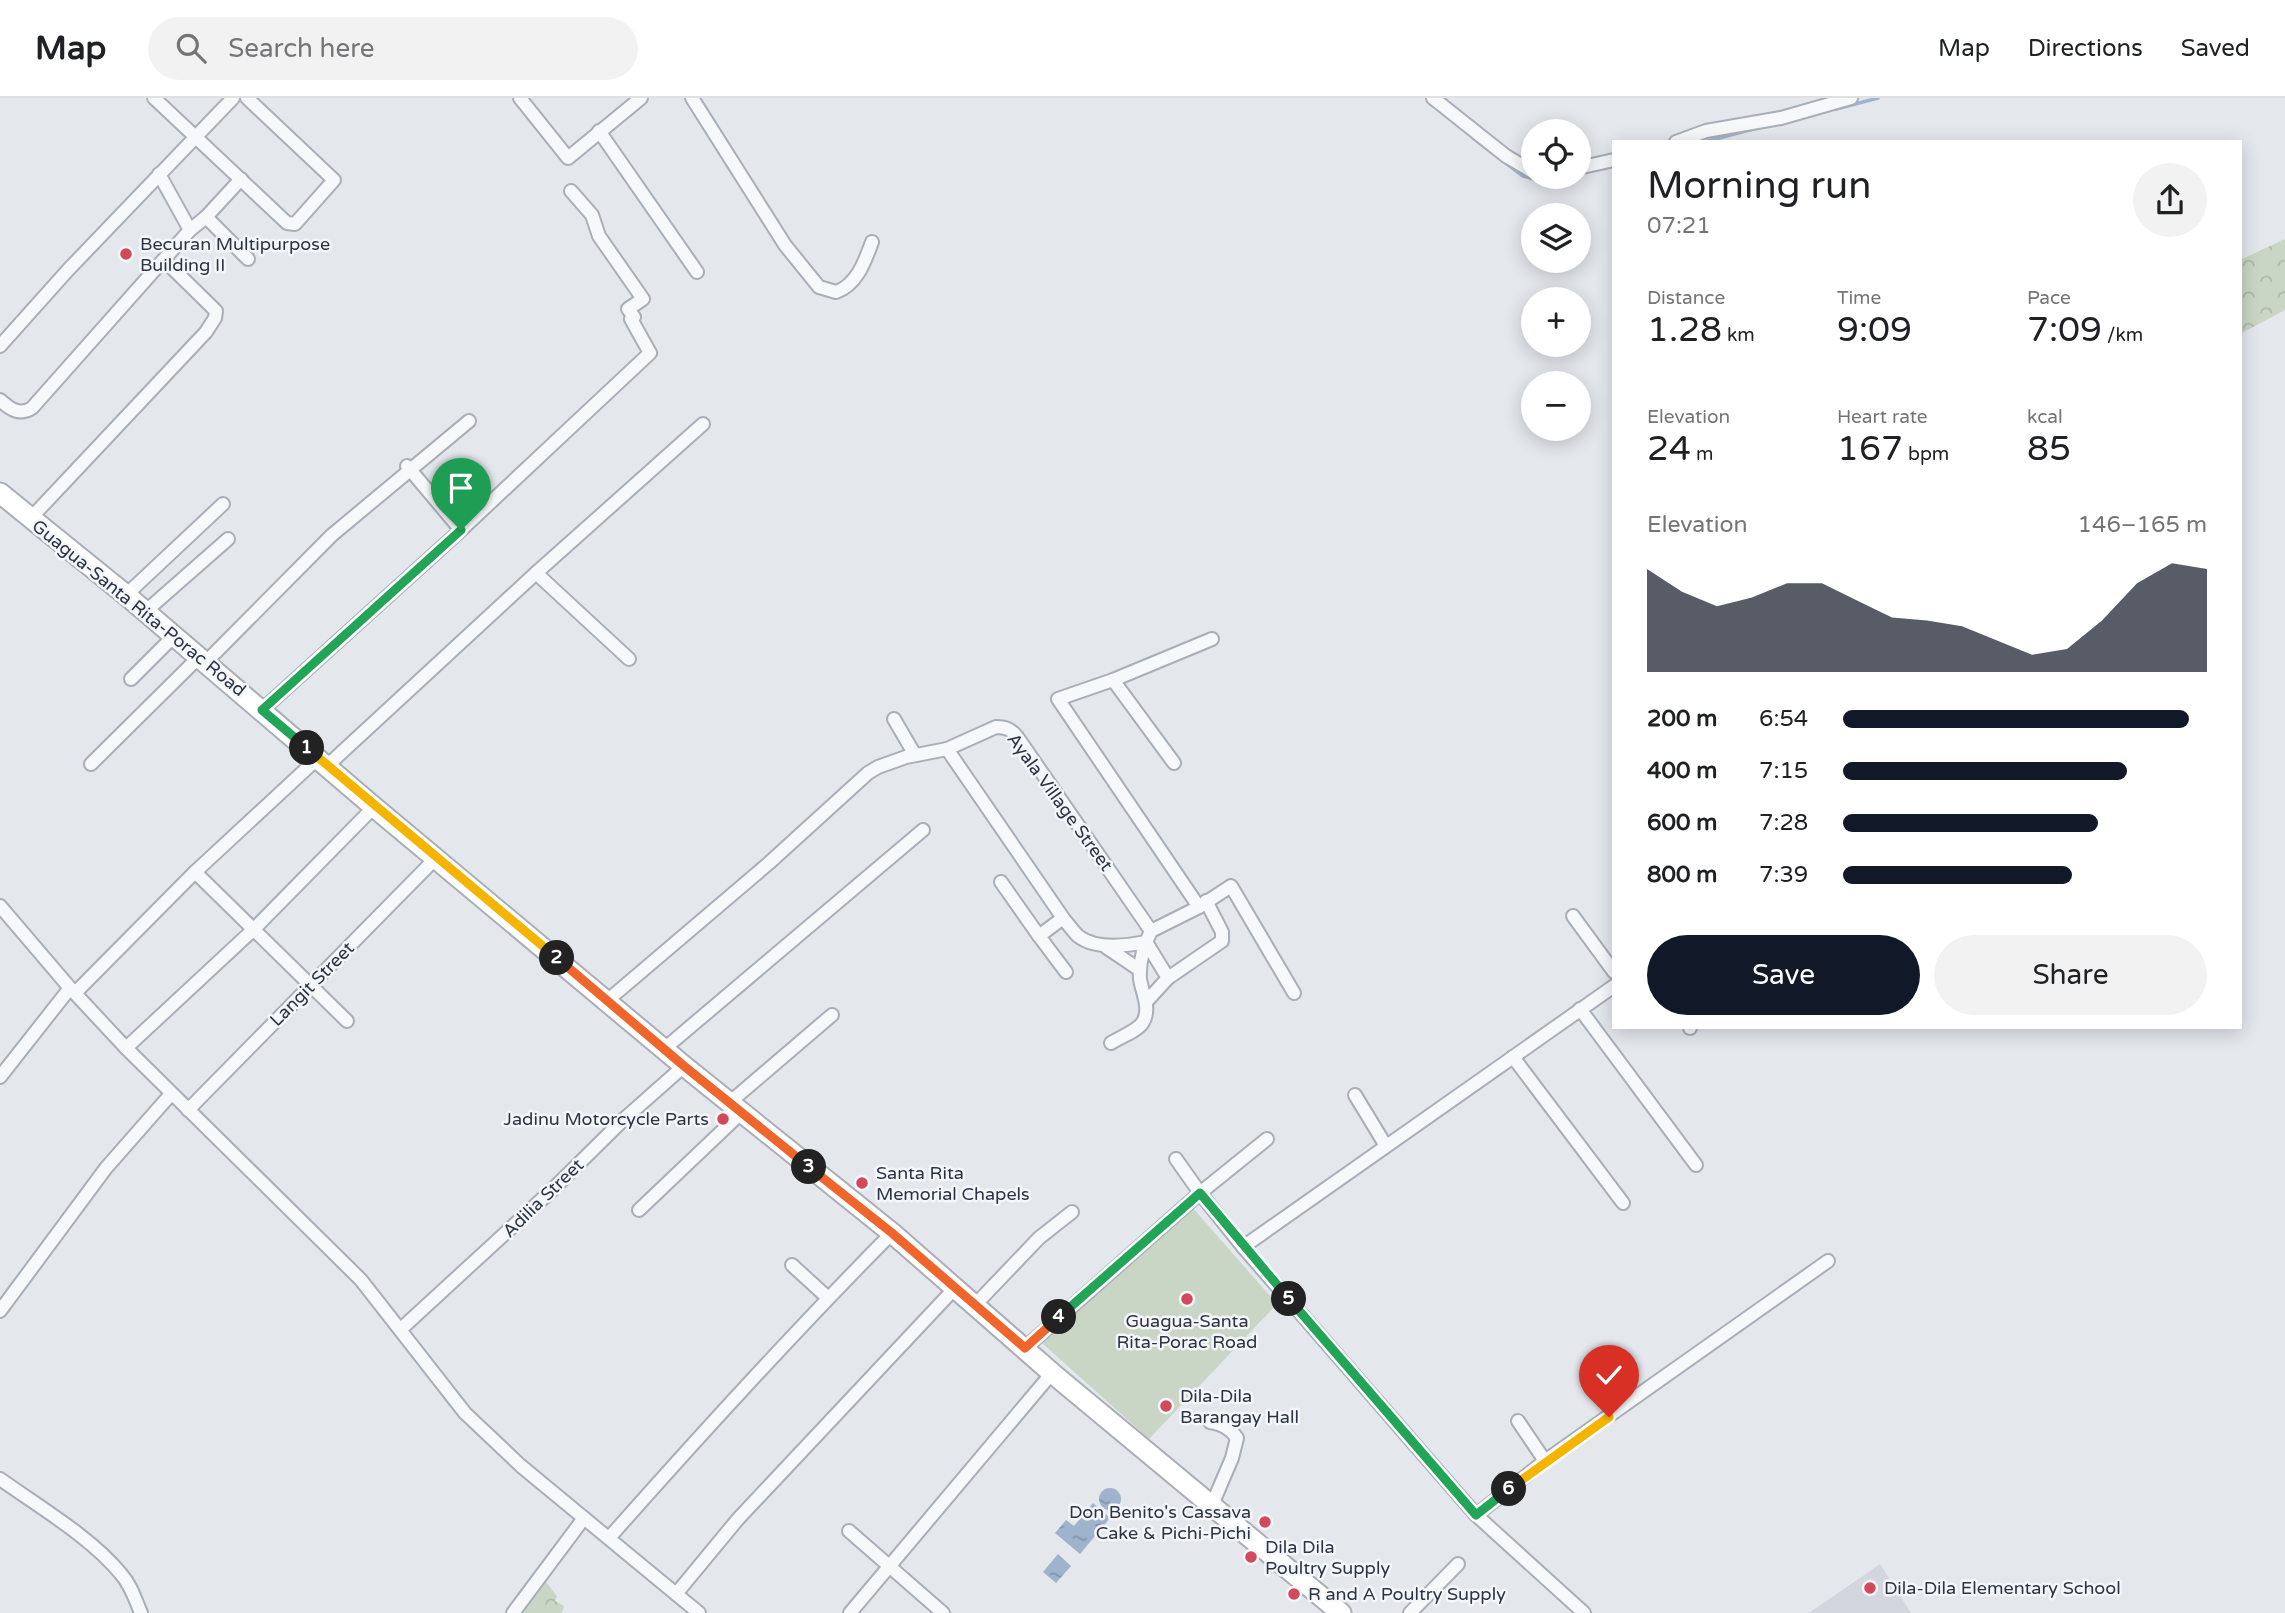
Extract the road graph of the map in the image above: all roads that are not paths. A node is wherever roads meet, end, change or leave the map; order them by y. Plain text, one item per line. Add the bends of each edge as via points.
1 (154, 98) edge
2 (233, 98) edge
3 (247, 98) edge
4 (520, 98) edge
5 (640, 98) edge
6 (692, 98) edge
7 (1433, 98) edge
8 (1851, 98) edge
9 (599, 131) junction
10 (196, 136) junction
11 (1697, 138) edge
12 (1612, 160) edge
13 (1521, 165) edge
14 (1591, 165) edge
15 (159, 174) junction
16 (241, 179) junction
17 (571, 191) dead end
18 (206, 217) junction
19 (190, 230) junction
20 (872, 242) dead end
21 (248, 259) dead end
22 (164, 260) junction
23 (697, 271) dead end
24 (0, 346) edge
25 (0, 400) edge
26 (469, 421) dead end
27 (704, 424) dead end
28 (408, 468) junction
29 (0, 493) edge
30 (223, 504) dead end
31 (30, 519) junction
32 (461, 530) junction
33 (228, 539) dead end
34 (536, 573) junction
35 (126, 595) junction
36 (146, 611) junction
37 (174, 636) junction
38 (1212, 639) dead end
39 (629, 659) dead end
40 (203, 660) junction
41 (131, 679) dead end
42 (1113, 680) junction
43 (262, 710) junction
44 (894, 719) dead end
45 (947, 749) junction
46 (915, 755) junction
47 (323, 762) junction
48 (1174, 763) dead end
49 (91, 764) dead end
50 (374, 807) junction
51 (923, 830) dead end
52 (436, 858) junction
53 (195, 872) junction
54 (1001, 882) dead end
55 (1202, 904) junction
56 (0, 906) edge
57 (1573, 916) dead end
58 (1063, 918) junction
59 (254, 929) junction
60 (1039, 936) junction
61 (1149, 937) junction
62 (1103, 944) junction
63 (1612, 969) edge
64 (1140, 971) junction
65 (1066, 972) dead end
66 (1168, 978) junction
67 (310, 985) junction
68 (1612, 987) edge
69 (72, 990) junction
70 (1294, 993) dead end
71 (608, 1000) junction
72 (1146, 1002) junction
73 (1580, 1009) junction
74 (832, 1015) dead end
75 (347, 1021) dead end
76 (1111, 1043) dead end
77 (126, 1048) junction
78 (664, 1049) junction
79 (1513, 1057) junction
80 (684, 1066) junction
81 (0, 1077) edge
82 (171, 1094) junction
83 (1355, 1095) dead end
84 (735, 1108) junction
85 (188, 1111) junction
86 (1267, 1139) dead end
87 (1387, 1146) junction
88 (1176, 1159) dead end
89 (1696, 1165) dead end
90 (1200, 1193) junction
91 (1623, 1203) dead end
92 (639, 1210) dead end
93 (1072, 1212) dead end
94 (892, 1233) junction
95 (1243, 1247) junction
96 (1828, 1261) dead end
97 (792, 1265) dead end
98 (956, 1287) junction
99 (828, 1298) junction
100 (976, 1304) junction
101 (0, 1311) edge
102 (401, 1329) junction
103 (1025, 1348) junction
104 (1052, 1373) junction
105 (1518, 1421) dead end
106 (1210, 1422) dead end
107 (1545, 1461) junction
108 (0, 1479) edge
109 (1212, 1505) junction
110 (1476, 1515) junction
111 (584, 1518) junction
112 (849, 1531) dead end
113 (609, 1538) junction
114 (1458, 1564) dead end
115 (889, 1565) junction
116 (676, 1594) junction
117 (141, 1613) edge
118 (513, 1613) edge
119 (699, 1613) edge
120 (850, 1613) edge
121 (943, 1613) edge
122 (1341, 1613) edge
123 (1410, 1613) edge
124 (1584, 1613) edge

1 - 10 street
2 - 10 street
3 - 16 street via 334,180 291,225
4 - 9 street via 568,158
5 - 9 street
6 - 20 street via 785,246 819,287 836,292 850,284
7 - 13 street
8 - 11 street
9 - 23 street
10 - 15 street
10 - 16 street
12 - 14 street
15 - 19 street
15 - 24 street
16 - 18 street
17 - 32 street via 592,215 599,236 643,299 628,309 650,353
18 - 19 street
18 - 21 street
19 - 22 street
22 - 25 street via 32,408 15,411
22 - 31 street via 216,311 215,318
26 - 28 street
27 - 34 street
28 - 32 street
28 - 40 street
29 - 31 main road, Guagua-Santa Rita-Porac Road
30 - 35 street
31 - 35 main road, Guagua-Santa Rita-Porac Road
32 - 43 street
33 - 36 street
34 - 39 street
34 - 47 street
35 - 36 main road, Guagua-Santa Rita-Porac Road
36 - 37 main road, Guagua-Santa Rita-Porac Road
37 - 40 main road, Guagua-Santa Rita-Porac Road
37 - 41 street
38 - 42 street
40 - 43 main road, Guagua-Santa Rita-Porac Road
40 - 49 street
42 - 48 street
42 - 55 street via 1058,699
43 - 47 main road, Guagua-Santa Rita-Porac Road
44 - 46 street
45 - 46 street, Ayala Village Street
45 - 58 street
45 - 61 street, Ayala Village Street via 996,727 1013,731
46 - 71 street, Ayala Village Street via 869,773
47 - 50 main road, Guagua-Santa Rita-Porac Road
47 - 53 street
50 - 52 main road, Guagua-Santa Rita-Porac Road
50 - 59 street
51 - 78 street
52 - 67 street, Langit Street
52 - 71 main road, Guagua-Santa Rita-Porac Road
53 - 59 street
53 - 69 street
54 - 60 street
55 - 61 street
55 - 66 street via 1223,939
55 - 70 street via 1231,886
56 - 69 street
57 - 63 street
58 - 60 street
58 - 62 street via 1082,939
59 - 67 street
59 - 77 street
60 - 65 street
61 - 62 street via 1122,946
61 - 64 street
61 - 66 street, Ayala Village Street
62 - 64 street
64 - 72 street
66 - 72 street
67 - 75 street
67 - 85 street, Langit Street
68 - 73 street
69 - 77 street
69 - 81 street
71 - 78 main road, Guagua-Santa Rita-Porac Road
72 - 76 street via 1143,1022
73 - 79 street
73 - 89 street
74 - 84 street
77 - 82 street
78 - 80 main road, Guagua-Santa Rita-Porac Road
79 - 87 street
79 - 91 street
80 - 84 main road, Guagua-Santa Rita-Porac Road
80 - 102 street, Adilia Street
82 - 85 street
82 - 101 street via 106,1168
83 - 87 street
84 - 92 street
84 - 94 main road, Guagua-Santa Rita-Porac Road
85 - 102 street via 361,1280
86 - 90 street
87 - 95 street
88 - 90 street
90 - 95 street
90 - 103 street
93 - 100 street via 1039,1238
94 - 98 main road, Guagua-Santa Rita-Porac Road
94 - 99 street
95 - 110 street
96 - 107 street
97 - 99 street
98 - 100 main road, Guagua-Santa Rita-Porac Road
98 - 116 street via 738,1519
99 - 113 street
100 - 103 main road, Guagua-Santa Rita-Porac Road
102 - 111 street via 465,1413
103 - 104 main road, Guagua-Santa Rita-Porac Road
104 - 109 main road, Guagua-Santa Rita-Porac Road
104 - 115 street
105 - 107 street
106 - 109 street via 1221,1424 1237,1438
107 - 110 street
108 - 117 street via 108,1560 131,1587
109 - 122 main road, Guagua-Santa Rita-Porac Road
110 - 124 street
111 - 113 street
111 - 118 street
112 - 115 street
113 - 116 street
114 - 123 street
115 - 120 street
115 - 121 street
116 - 119 street

